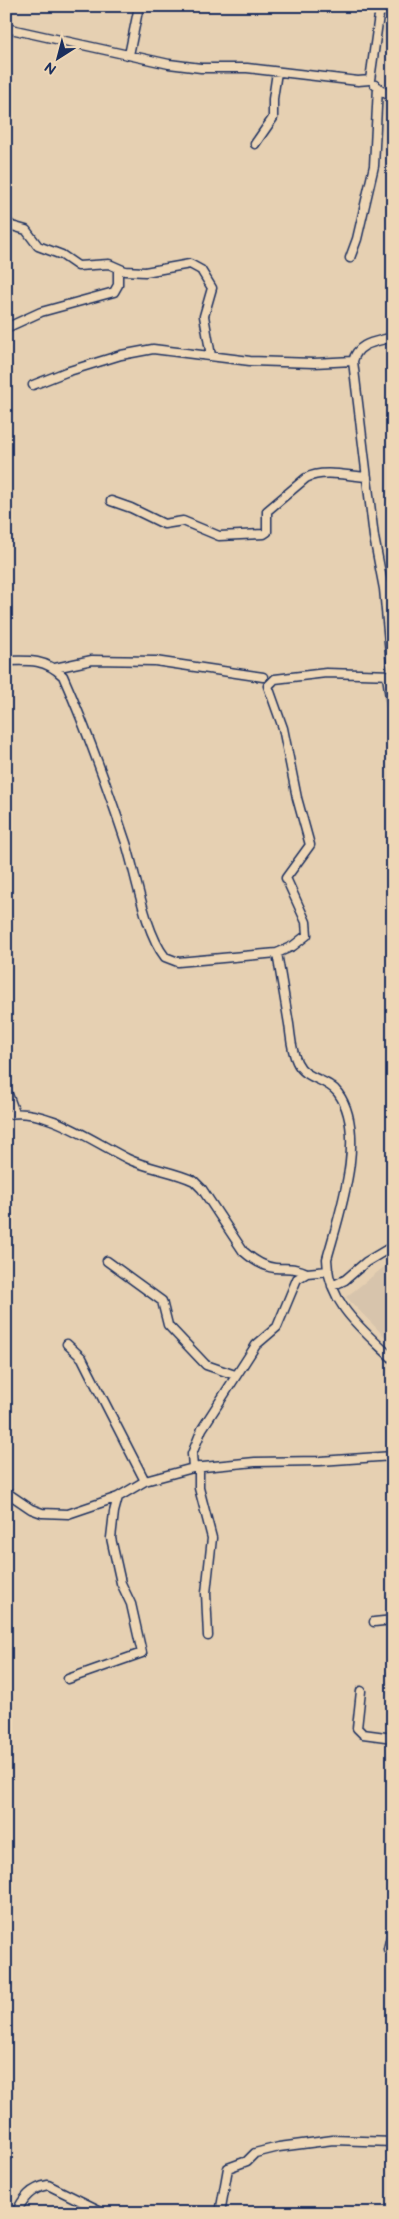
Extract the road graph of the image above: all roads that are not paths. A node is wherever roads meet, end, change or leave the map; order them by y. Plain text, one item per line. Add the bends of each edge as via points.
1 (8, 6) edge
2 (139, 6) edge
3 (380, 7) edge
4 (393, 10) edge
5 (6, 13) edge
6 (6, 28) edge
7 (129, 55) junction
8 (277, 72) junction
9 (370, 80) junction
10 (378, 87) junction
11 (393, 99) edge
12 (256, 144) dead end
13 (6, 221) edge
14 (350, 258) dead end
15 (118, 268) junction
16 (6, 328) edge
17 (393, 337) edge
18 (211, 356) junction
19 (353, 361) junction
20 (33, 385) dead end
21 (367, 477) junction
22 (112, 501) dead end
23 (384, 588) junction
24 (393, 592) edge
25 (6, 661) edge
26 (56, 668) junction
27 (391, 675) edge
28 (263, 677) dead end
29 (393, 719) edge
30 (277, 953) junction
31 (6, 1089) edge
32 (15, 1113) junction
33 (6, 1115) edge
34 (393, 1246) edge
35 (107, 1261) dead end
36 (328, 1270) junction
37 (307, 1273) junction
38 (332, 1286) junction
39 (66, 1344) dead end
40 (393, 1359) edge
41 (236, 1375) junction
42 (393, 1456) edge
43 (196, 1468) junction
44 (145, 1481) junction
45 (6, 1492) edge
46 (118, 1498) junction
47 (393, 1620) edge
48 (374, 1622) dead end
49 (208, 1636) dead end
50 (68, 1679) dead end
51 (361, 1691) dead end
52 (393, 1738) edge
53 (393, 1928) edge
54 (388, 1949) dead end
55 (393, 2142) edge
56 (16, 2213) edge
57 (105, 2213) edge
58 (220, 2213) edge

1 - 5 street
2 - 7 street
3 - 4 street
3 - 9 street
6 - 7 street
7 - 8 street via 191,67
8 - 9 street via 349,82
8 - 12 street via 272,121
9 - 10 street
10 - 11 street
10 - 14 street via 374,166
13 - 15 street via 26,230 38,246 75,265 109,264
15 - 16 street via 118,289 114,292 41,312
15 - 18 street via 145,272 190,264 201,270 212,288 204,316
17 - 19 street via 365,345 357,351
18 - 19 street via 314,363
18 - 20 street via 158,349 140,351
19 - 21 street
21 - 22 street via 312,474 267,510 267,532 264,534 219,536 183,521 164,524
21 - 23 street
23 - 24 street
23 - 27 street
25 - 26 street via 40,661
26 - 28 street via 92,660 155,661
26 - 30 street via 63,676 100,768 152,931 162,952 178,962
27 - 29 street
27 - 30 street via 310,675 275,679 268,686 283,728 297,798 310,841 307,852 286,878 306,922 307,935
30 - 36 street via 296,1061 308,1076 337,1091 344,1102 350,1130 347,1181 327,1259
31 - 32 street
32 - 33 street
32 - 37 street via 35,1114 127,1158 194,1181 242,1251 269,1267 294,1267
34 - 38 street
35 - 41 street via 162,1301 168,1325 206,1365
36 - 37 street
36 - 38 street
37 - 41 street via 293,1287 277,1327 256,1345
38 - 40 street via 346,1313
39 - 44 street via 82,1358
41 - 43 street via 202,1429 192,1454
42 - 43 street
43 - 44 street
43 - 49 street via 198,1488 212,1538 206,1593
44 - 46 street
45 - 46 street via 31,1509 52,1515 77,1512
46 - 50 street via 111,1538 142,1653
47 - 48 street
51 - 52 street via 357,1728 363,1734
53 - 54 street
55 - 58 street via 333,2140 255,2153 228,2168
56 - 57 street via 28,2194 48,2185

